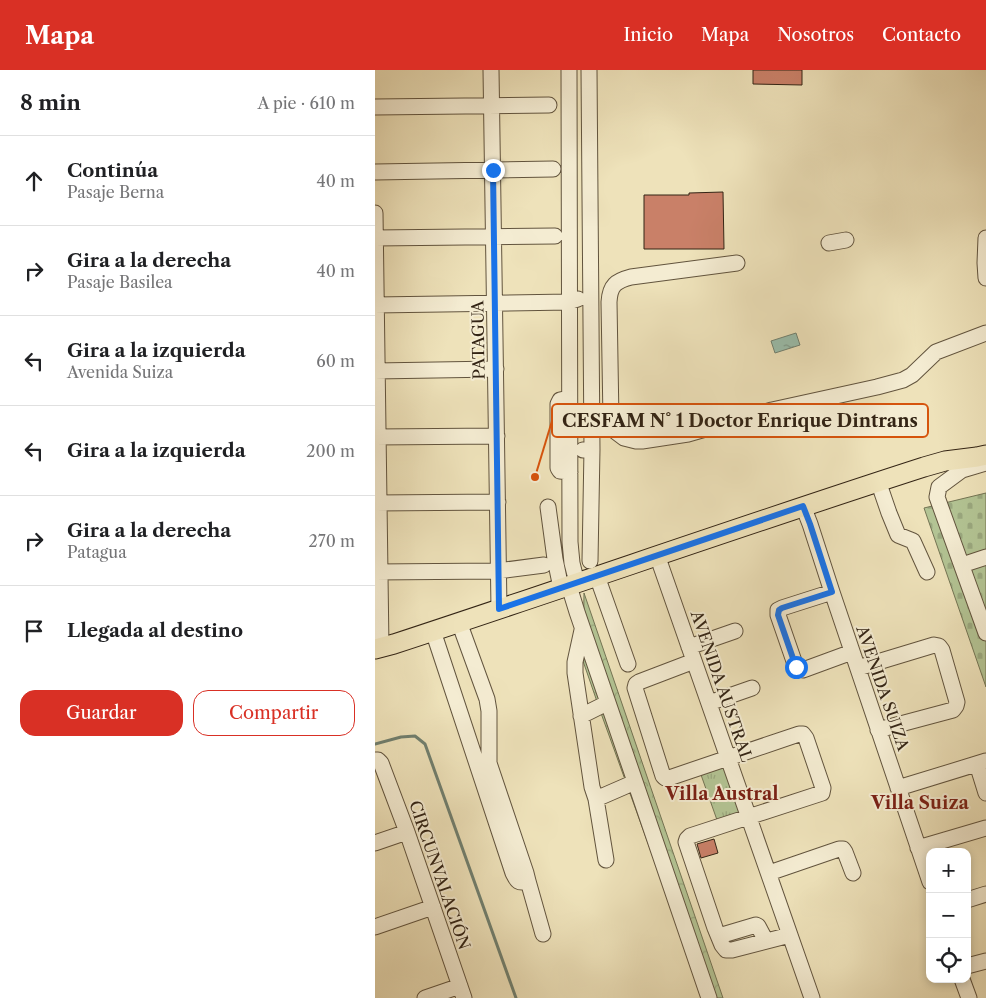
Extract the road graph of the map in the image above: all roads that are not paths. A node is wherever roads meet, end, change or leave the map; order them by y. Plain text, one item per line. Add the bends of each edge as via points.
1 (491, 70) edge
2 (569, 70) edge
3 (589, 70) edge
4 (549, 105) dead end
5 (492, 106) junction
6 (375, 107) edge
7 (553, 169) dead end
8 (493, 170) junction
9 (375, 172) edge
10 (375, 213) edge
11 (555, 236) dead end
12 (494, 237) junction
13 (375, 238) edge
14 (986, 238) edge
15 (846, 240) dead end
16 (829, 243) dead end
17 (737, 264) dead end
18 (986, 278) edge
19 (591, 295) junction
20 (569, 302) junction
21 (495, 303) junction
22 (376, 305) edge
23 (986, 333) edge
24 (496, 369) junction
25 (376, 371) edge
26 (569, 398) junction
27 (497, 436) junction
28 (377, 437) edge
29 (592, 449) junction
30 (570, 452) junction
31 (986, 454) edge
32 (986, 463) edge
33 (924, 466) junction
34 (962, 470) junction
35 (986, 470) edge
36 (570, 472) junction
37 (877, 482) junction
38 (497, 502) junction
39 (377, 503) edge
40 (803, 506) junction
41 (548, 507) dead end
42 (657, 556) junction
43 (986, 557) edge
44 (544, 565) dead end
45 (962, 565) junction
46 (594, 568) junction
47 (499, 571) junction
48 (378, 572) edge
49 (927, 572) dead end
50 (569, 586) junction
51 (832, 592) junction
52 (499, 609) junction
53 (459, 622) junction
54 (583, 630) junction
55 (433, 631) junction
56 (735, 631) dead end
57 (986, 634) edge
58 (689, 646) junction
59 (378, 648) edge
60 (852, 652) junction
61 (694, 662) junction
62 (628, 664) dead end
63 (857, 668) junction
64 (753, 688) dead end
65 (709, 702) junction
66 (607, 703) junction
67 (581, 716) junction
68 (878, 730) junction
69 (729, 758) junction
70 (378, 761) edge
71 (981, 763) edge
72 (635, 782) junction
73 (898, 788) junction
74 (986, 793) edge
75 (596, 799) junction
76 (749, 816) junction
77 (986, 828) edge
78 (407, 832) junction
79 (375, 843) edge
80 (918, 848) junction
81 (605, 860) dead end
82 (926, 871) edge
83 (769, 873) junction
84 (853, 873) dead end
85 (528, 881) junction
86 (986, 894) edge
87 (971, 899) edge
88 (433, 907) junction
89 (375, 926) edge
90 (543, 934) dead end
91 (790, 935) junction
92 (986, 961) edge
93 (971, 965) edge
94 (964, 983) edge
95 (462, 992) edge
96 (425, 998) edge
97 (709, 998) edge
98 (812, 998) edge
99 (969, 998) edge

1 - 5 street, PATAGUA
2 - 20 street
3 - 19 street
4 - 5 street
5 - 6 street
5 - 8 street, PATAGUA
7 - 8 street
8 - 9 street
8 - 12 street, PATAGUA
10 - 13 street
11 - 12 street
12 - 13 street
12 - 21 street, PATAGUA
13 - 22 street
14 - 18 street
15 - 16 street
17 - 23 street via 631,277 622,279 611,288 611,420 613,429 620,435 642,441 688,434 772,410 903,380 936,352
19 - 20 street
19 - 29 street
20 - 21 street
20 - 26 street
21 - 22 street
21 - 24 street, PATAGUA
22 - 25 street
24 - 25 street
24 - 27 street, PATAGUA
25 - 28 street
26 - 30 street
26 - 36 street via 559,401 558,468
27 - 28 street
27 - 38 street, PATAGUA
28 - 39 street
29 - 30 street
29 - 46 street
30 - 36 street
31 - 33 main road
32 - 34 street
33 - 34 main road
33 - 37 main road
34 - 35 main road
34 - 45 street via 939,487 937,498
36 - 50 street
37 - 40 main road
37 - 49 street via 898,535 913,541
38 - 39 street
38 - 47 street, PATAGUA
39 - 48 street
40 - 42 main road
40 - 51 street, AVENIDA SUIZA
41 - 50 street via 555,559
42 - 46 main road
42 - 58 street, AVENIDA AUSTRAL
43 - 45 street
44 - 47 street
45 - 57 street
46 - 50 main road
46 - 62 street
47 - 48 street
47 - 52 street, PATAGUA
48 - 59 street
50 - 52 main road
50 - 54 street
51 - 60 street, AVENIDA SUIZA
51 - 60 street via 782,608 778,615 799,669
52 - 53 main road
53 - 55 main road
53 - 85 street via 487,699 489,763
54 - 66 street
54 - 67 street via 575,662
55 - 59 main road
55 - 85 street via 513,873 517,881
56 - 58 street
58 - 61 street, AVENIDA AUSTRAL
60 - 63 street, AVENIDA SUIZA
61 - 65 street, AVENIDA AUSTRAL
61 - 69 street via 636,684 663,776 669,778
63 - 68 street, AVENIDA SUIZA
63 - 68 street via 934,645 942,650 957,706 953,710
64 - 65 street
65 - 69 street, AVENIDA AUSTRAL
66 - 67 street
66 - 72 street
67 - 75 street
68 - 73 street, AVENIDA SUIZA
69 - 76 street, AVENIDA AUSTRAL
69 - 76 street via 799,734 806,738 812,755 822,793
70 - 78 street, CIRCUNVALACIÓN
71 - 73 street
71 - 74 street
72 - 75 street
72 - 97 street
73 - 80 street, AVENIDA SUIZA
75 - 81 street
76 - 83 street, AVENIDA AUSTRAL
76 - 91 street via 689,836 686,842 717,932 727,950
77 - 80 street
78 - 79 street
78 - 88 street, CIRCUNVALACIÓN
80 - 82 street, AVENIDA SUIZA
83 - 84 street via 841,849
83 - 91 street, AVENIDA AUSTRAL
85 - 90 street
86 - 87 street
88 - 89 street
88 - 95 street, CIRCUNVALACIÓN
91 - 98 street, AVENIDA AUSTRAL
92 - 93 street
94 - 99 street
95 - 96 street

